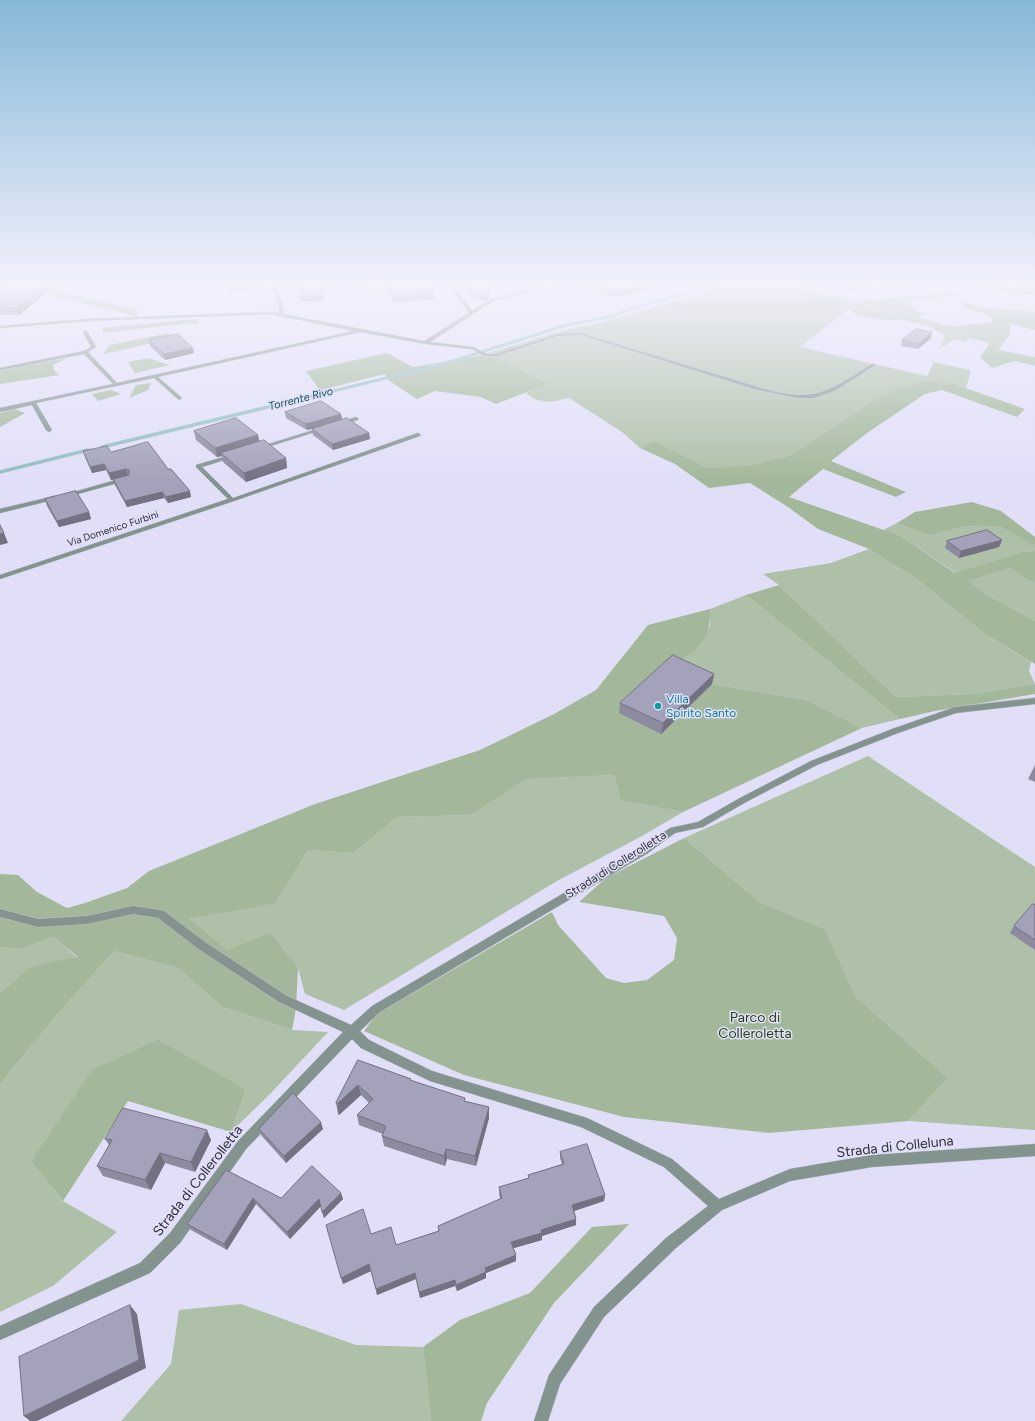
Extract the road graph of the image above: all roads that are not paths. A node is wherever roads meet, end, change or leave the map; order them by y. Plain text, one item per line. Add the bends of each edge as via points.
1 (93, 347) edge
2 (283, 347) edge
3 (461, 347) edge
4 (520, 347) edge
5 (625, 347) edge
6 (86, 352) junction
7 (874, 365) dead end
8 (0, 369) edge
9 (155, 376) junction
10 (116, 384) junction
11 (179, 398) dead end
12 (33, 402) junction
13 (0, 410) edge
14 (356, 419) dead end
15 (333, 426) edge
16 (326, 428) edge
17 (49, 430) dead end
18 (418, 435) dead end
19 (250, 450) edge
20 (235, 455) edge
21 (128, 479) edge
22 (232, 500) junction
23 (0, 511) edge
24 (0, 577) edge
25 (1035, 701) edge
26 (0, 913) edge
27 (352, 1031) junction
28 (1035, 1150) edge
29 (718, 1206) junction
30 (0, 1333) edge
31 (541, 1421) edge

1 - 6 street
2 - 9 street
3 - 4 street via 475,349 485,354 500,354
5 - 7 street via 756,388 806,397 822,394
6 - 8 street
6 - 10 street
9 - 10 street
9 - 11 street
10 - 12 street
12 - 13 street
12 - 17 street
14 - 15 street
16 - 19 street
18 - 22 street, Via Domenico Furbini
20 - 22 street via 198,466
21 - 23 street
22 - 24 street, Via Domenico Furbini
25 - 27 street, Strada di Collerolletta via 955,710 895,731 814,763 700,825 673,830 645,850 376,1009
26 - 27 street via 38,923 87,920 133,910 160,914 201,946 283,999
27 - 29 street via 365,1044 430,1076 583,1122 668,1163
27 - 30 street, Strada di Collerolletta via 242,1145 175,1238 145,1268
28 - 29 street, Strada di Colleluna via 872,1161 790,1175
29 - 31 street, Strada di Colleluna via 672,1243 599,1312 554,1380

